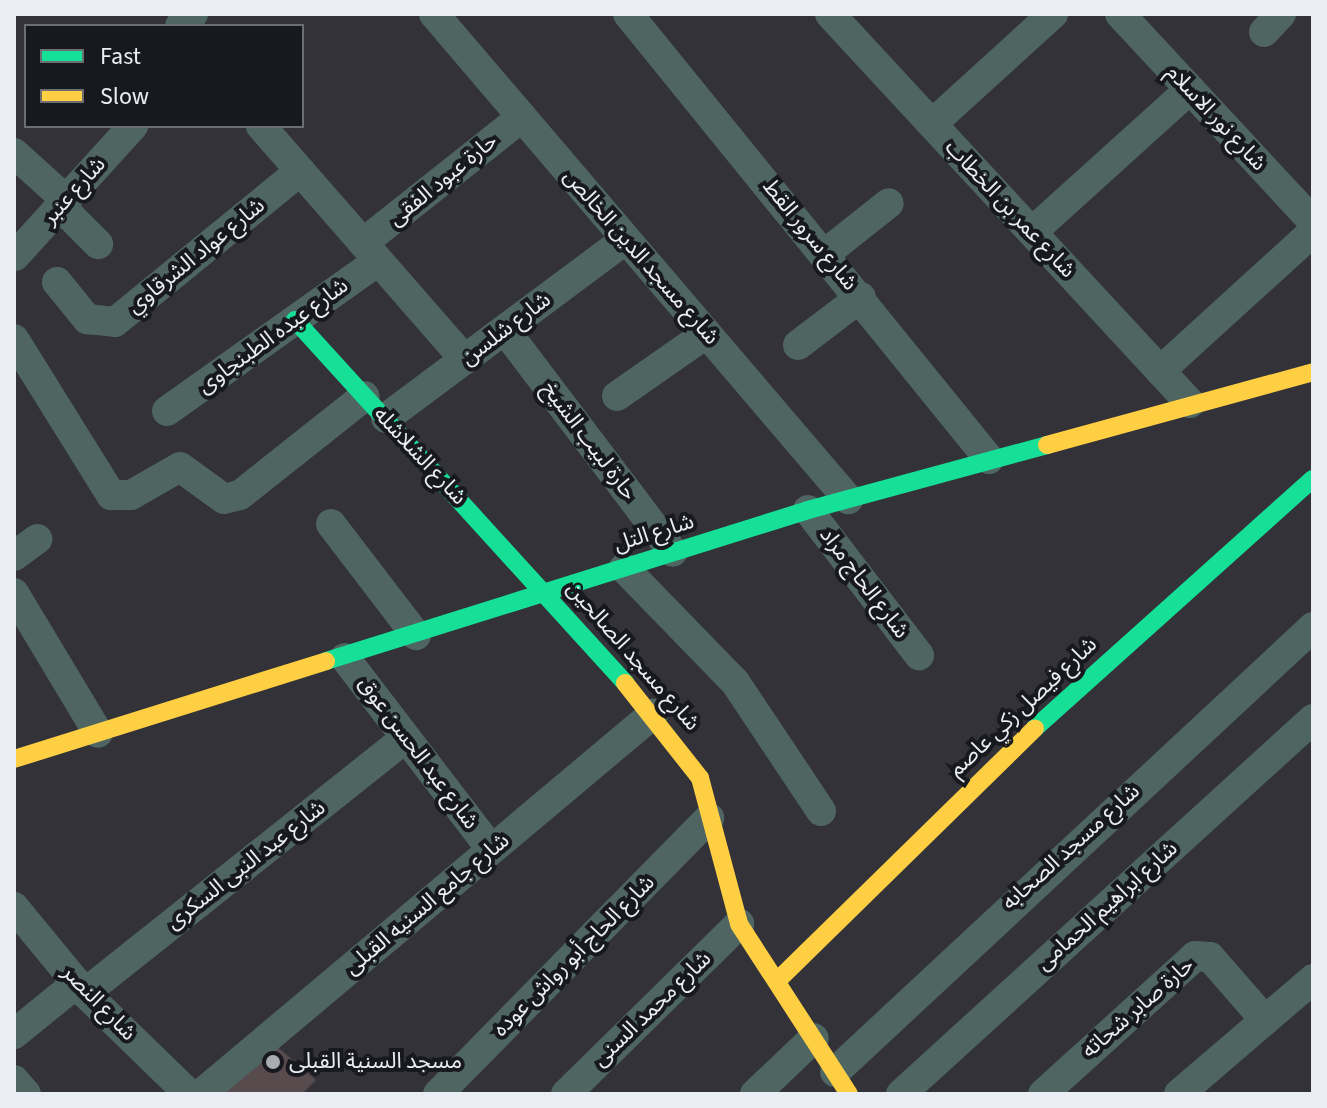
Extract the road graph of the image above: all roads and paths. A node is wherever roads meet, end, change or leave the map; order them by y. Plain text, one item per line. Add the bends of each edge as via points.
1 (434, 14) edge
2 (628, 14) edge
3 (830, 14) edge
4 (1053, 14) edge
5 (1120, 14) edge
6 (1190, 89) junction
7 (522, 117) junction
8 (932, 124) junction
9 (131, 128) edge
10 (263, 128) edge
11 (14, 153) edge
12 (300, 171) junction
13 (63, 203) junction
14 (889, 203) dead end
15 (1313, 222) edge
16 (1032, 232) junction
17 (1313, 232) edge
18 (626, 239) junction
19 (98, 244) dead end
20 (371, 252) junction
21 (826, 253) junction
22 (15, 256) edge
23 (57, 282) dead end
24 (861, 297) junction
25 (295, 320) junction
26 (505, 330) junction
27 (706, 334) junction
28 (14, 339) edge
29 (798, 345) dead end
30 (465, 360) junction
31 (1160, 371) junction
32 (1313, 372) edge
33 (365, 396) junction
34 (617, 396) dead end
35 (1190, 403) junction
36 (167, 411) dead end
37 (386, 418) junction
38 (989, 459) junction
39 (1313, 479) edge
40 (848, 499) junction
41 (808, 510) junction
42 (331, 524) dead end
43 (673, 552) junction
44 (624, 568) junction
45 (545, 592) junction
46 (14, 593) edge
47 (1313, 627) edge
48 (416, 635) junction
49 (919, 655) dead end
50 (345, 658) junction
51 (653, 714) junction
52 (1313, 719) edge
53 (98, 733) junction
54 (406, 738) junction
55 (14, 759) edge
56 (821, 811) dead end
57 (709, 818) junction
58 (491, 849) junction
59 (14, 907) edge
60 (739, 924) junction
61 (1313, 979) edge
62 (777, 981) junction
63 (81, 988) junction
64 (1265, 1020) junction
65 (14, 1034) edge
66 (814, 1038) junction
67 (14, 1080) edge
68 (842, 1083) edge
69 (26, 1094) edge
70 (189, 1094) edge
71 (201, 1094) edge
72 (438, 1094) edge
73 (566, 1094) edge
74 (755, 1094) edge
75 (901, 1094) edge
76 (1043, 1094) edge
77 (1179, 1094) edge

1 - 7 street, شارع مسجد الدين الخالص
2 - 21 street, شارع سرور القط
3 - 8 street, شارع عمر بن الخطاب
4 - 8 street
5 - 6 street, شارع نور الاسلام
6 - 15 street, شارع نور الاسلام
6 - 16 street
7 - 18 street, شارع مسجد الدين الخالص
7 - 20 street, حارة عبود الفقى
8 - 16 street, شارع عمر بن الخطاب
9 - 13 street, شارع عنبر
10 - 12 street
11 - 13 street
12 - 20 street
12 - 23 street, شارع عواد الشرقاوي via 115,322 87,319
13 - 19 street
13 - 22 street, شارع عنبر
14 - 21 street
16 - 31 street, شارع عمر بن الخطاب
17 - 31 street
18 - 26 street, شارع شلسن
18 - 27 street, شارع مسجد الدين الخالص
20 - 25 street, شارع عبده الطبنجاوى
20 - 30 street
21 - 24 street, شارع سرور القط
24 - 29 street
24 - 38 street, شارع سرور القط
25 - 33 street, شارع الشلاشله
25 - 36 street, شارع عبده الطبنجاوى
26 - 30 street, شارع شلسن
26 - 43 street, حارة لبيب الشيخ
27 - 34 street
27 - 40 street, شارع مسجد الدين الخالص
28 - 33 street via 111,495 131,495 180,467 224,499 240,495
30 - 37 street, شارع شلسن
31 - 35 street, شارع عمر بن الخطاب
32 - 35 street, شارع التل
33 - 37 street, شارع الشلاشله
35 - 38 street, شارع التل
37 - 45 street, شارع الشلاشله
38 - 40 street, شارع التل
39 - 62 street, شارع فيصل زكي عاصم via 1057,707
40 - 41 street, شارع التل
41 - 43 street, شارع التل
41 - 49 street, شارع الحاج مراد
42 - 48 street
43 - 44 street, شارع التل
44 - 45 street, شارع التل
44 - 56 street via 735,682
45 - 48 street, شارع التل
45 - 51 street, شارع مسجد الصالحين
46 - 53 street
47 - 68 street, شارع مسجد الصحابه
48 - 50 street, شارع التل
50 - 53 street, شارع التل
50 - 54 street, شارع عبد الحسن عوق
51 - 57 street, شارع مسجد الصالحين via 700,778
51 - 58 street, شارع جامع السنيه القبلى
52 - 75 street, شارع ابراهيم الحمامى
53 - 55 street, شارع التل
54 - 58 street, شارع عبد الحسن عوق
54 - 63 street, شارع عبد النبى السكرى
57 - 60 street, شارع مسجد الصالحين
57 - 72 street, شارع الحاج أبو رواش عوده
58 - 71 street, شارع جامع السنيه القبلى
59 - 63 street, شارع النصر
60 - 62 street, شارع مسجد الصالحين
60 - 73 street, شارع محمد السنى
61 - 64 street
62 - 66 street, شارع مسجد الصالحين
63 - 65 street, شارع عبد النبى السكرى
63 - 70 street, شارع النصر
64 - 76 street, حارة صابر شحاته via 1210,957 1195,956
64 - 77 street
66 - 68 street, شارع مسجد الصالحين
66 - 74 street
67 - 69 street

